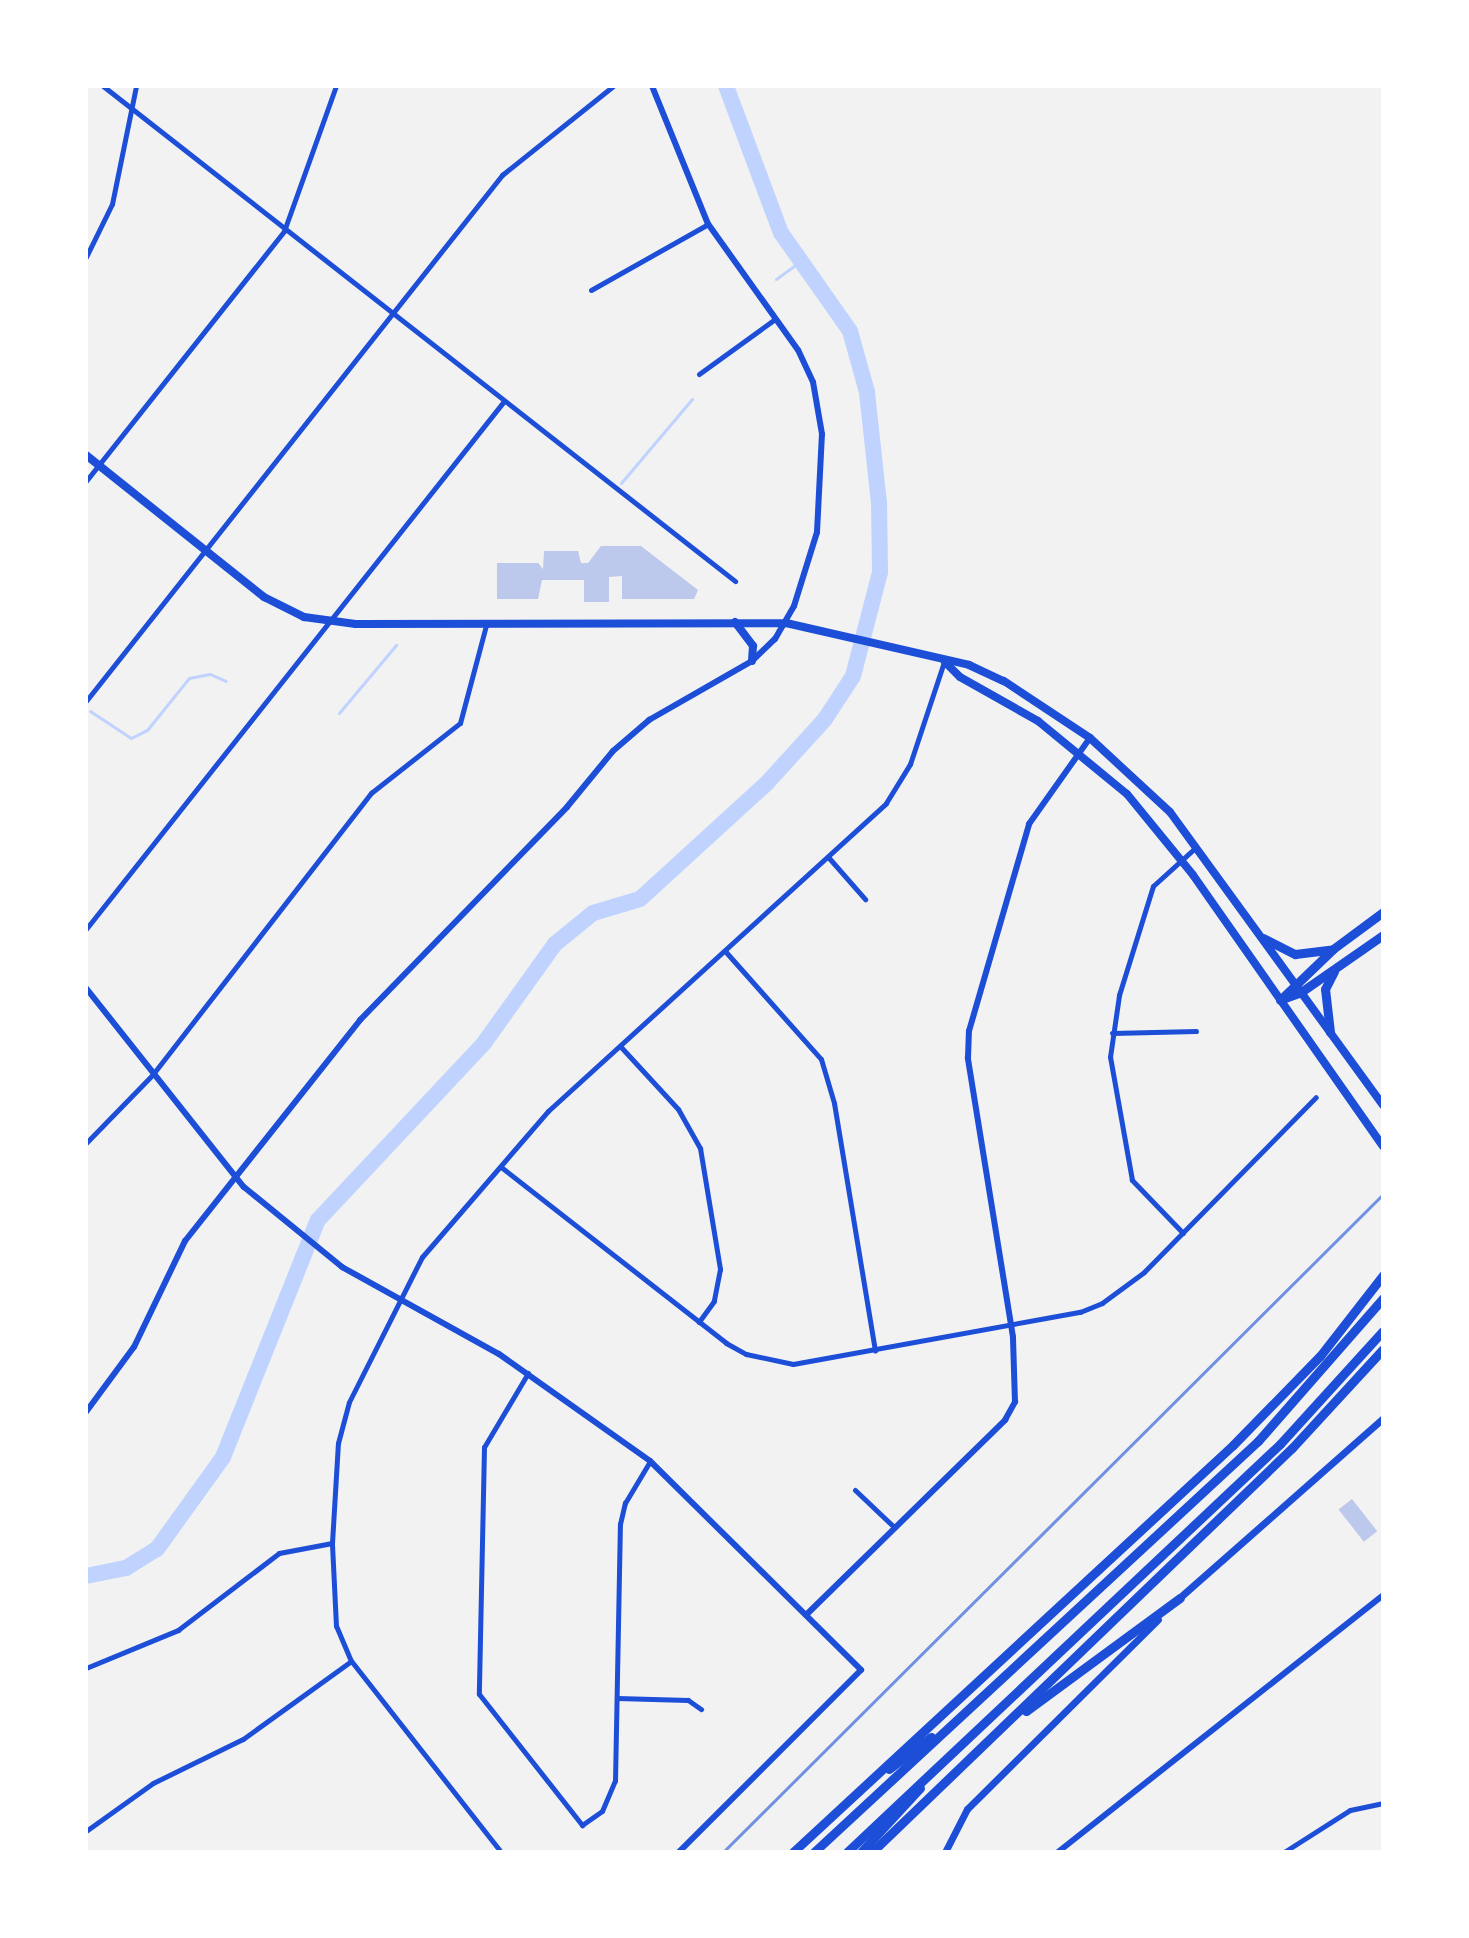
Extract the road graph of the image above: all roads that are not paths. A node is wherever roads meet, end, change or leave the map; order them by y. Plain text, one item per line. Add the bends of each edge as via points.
1 (103, 86) edge
2 (136, 86) edge
3 (336, 86) edge
4 (613, 86) edge
5 (652, 86) edge
6 (129, 107) junction
7 (708, 224) junction
8 (284, 231) junction
9 (86, 257) edge
10 (591, 290) dead end
11 (390, 315) junction
12 (775, 319) junction
13 (699, 374) dead end
14 (504, 401) junction
15 (86, 455) edge
16 (99, 465) junction
17 (86, 481) edge
18 (206, 550) junction
19 (735, 581) dead end
20 (330, 622) junction
21 (735, 622) junction
22 (786, 623) junction
23 (486, 625) junction
24 (752, 661) junction
25 (945, 662) junction
26 (86, 701) edge
27 (1090, 738) junction
28 (1078, 751) junction
29 (1197, 846) junction
30 (829, 858) junction
31 (1180, 858) junction
32 (865, 899) dead end
33 (1383, 912) edge
34 (86, 929) edge
35 (1383, 935) edge
36 (1263, 938) junction
37 (1333, 949) junction
38 (725, 951) junction
39 (1336, 968) junction
40 (1294, 983) junction
41 (86, 988) edge
42 (1301, 992) junction
43 (1280, 1000) junction
44 (1196, 1031) dead end
45 (1330, 1032) junction
46 (1112, 1033) junction
47 (620, 1046) junction
48 (153, 1074) junction
49 (1316, 1097) dead end
50 (1383, 1105) edge
51 (86, 1143) edge
52 (1383, 1146) edge
53 (501, 1167) junction
54 (234, 1176) junction
55 (1183, 1233) junction
56 (1383, 1275) edge
57 (1383, 1298) edge
58 (398, 1300) junction
59 (699, 1322) junction
60 (1012, 1324) junction
61 (1383, 1331) edge
62 (1383, 1349) edge
63 (875, 1351) junction
64 (528, 1373) junction
65 (86, 1412) edge
66 (1383, 1418) edge
67 (650, 1461) junction
68 (855, 1490) dead end
69 (893, 1526) junction
70 (332, 1543) junction
71 (1383, 1595) edge
72 (1180, 1598) junction
73 (806, 1615) junction
74 (351, 1661) junction
75 (86, 1668) edge
76 (617, 1698) junction
77 (972, 1705) junction
78 (701, 1709) dead end
79 (1003, 1727) junction
80 (969, 1736) junction
81 (851, 1798) junction
82 (1383, 1803) edge
83 (86, 1831) edge
84 (501, 1852) edge
85 (679, 1852) edge
86 (793, 1852) edge
87 (814, 1852) edge
88 (847, 1852) edge
89 (861, 1852) edge
90 (872, 1852) edge
91 (945, 1852) edge
92 (1058, 1852) edge
93 (1284, 1852) edge

1 - 6 street
2 - 6 street
3 - 8 street
4 - 11 street via 502,175
5 - 7 street
6 - 8 street
6 - 9 street via 112,204
7 - 10 street
7 - 12 street
8 - 11 street
8 - 16 street
11 - 14 street
11 - 18 street
12 - 13 street
12 - 22 street via 813,382 822,434 817,532
14 - 19 street
14 - 20 street
15 - 16 main road
16 - 17 street
16 - 18 main road
18 - 20 main road via 283,608
18 - 26 street
20 - 23 main road
20 - 34 street
21 - 22 main road
21 - 23 main road
21 - 24 main road via 753,646
22 - 24 street
22 - 25 main road via 886,643
23 - 48 street via 460,723 371,793
24 - 54 street via 649,720 613,751 567,807 360,1020
25 - 27 main road via 969,665 1023,691
25 - 28 main road via 960,677 1015,706
25 - 30 street via 897,788
27 - 28 street
27 - 29 main road via 1145,786
28 - 31 main road via 1127,794
28 - 60 street via 1048,790 1020,847 969,1031 968,1058
29 - 31 street
29 - 36 main road
30 - 32 street
30 - 38 street
31 - 43 main road
31 - 46 street via 1149,895
33 - 37 highway
35 - 39 highway
36 - 37 highway via 1295,954
36 - 40 main road
37 - 40 highway
38 - 47 street
38 - 63 street via 821,1059 834,1103
39 - 42 highway
39 - 45 highway via 1325,989
40 - 42 main road
40 - 43 highway
41 - 48 street
42 - 43 highway
42 - 45 main road
43 - 52 main road
44 - 46 street
45 - 50 main road
46 - 55 street via 1112,1081 1132,1180
47 - 53 street via 548,1111
47 - 59 street via 678,1109 700,1148 720,1269 714,1301
48 - 51 street
48 - 54 street
49 - 55 street
53 - 58 street via 422,1257
53 - 59 street
54 - 58 street via 324,1252
54 - 65 street via 172,1260 134,1347
55 - 60 street via 1144,1272 1102,1303
56 - 81 highway via 1286,1393
57 - 77 highway via 1295,1403
58 - 64 street
58 - 70 street via 349,1402 338,1443
59 - 63 street via 746,1354 793,1364
60 - 63 street
60 - 69 street via 1019,1382 1005,1420
61 - 80 highway via 1280,1444
62 - 79 highway via 1292,1448
64 - 67 street
64 - 76 street via 484,1447 479,1694 582,1825 611,1797
66 - 72 main road
67 - 73 street
67 - 76 street via 625,1503 620,1524
68 - 69 street
69 - 73 street
70 - 74 street via 336,1626
70 - 75 street via 279,1553 178,1630
71 - 92 street
72 - 79 highway
72 - 91 main road via 967,1809
73 - 85 street via 861,1670
74 - 83 street via 243,1739 153,1783
74 - 84 street
76 - 78 street via 688,1700
77 - 81 highway
77 - 87 highway
79 - 90 highway
80 - 88 highway
80 - 89 highway
81 - 86 highway
82 - 93 street via 1350,1810

